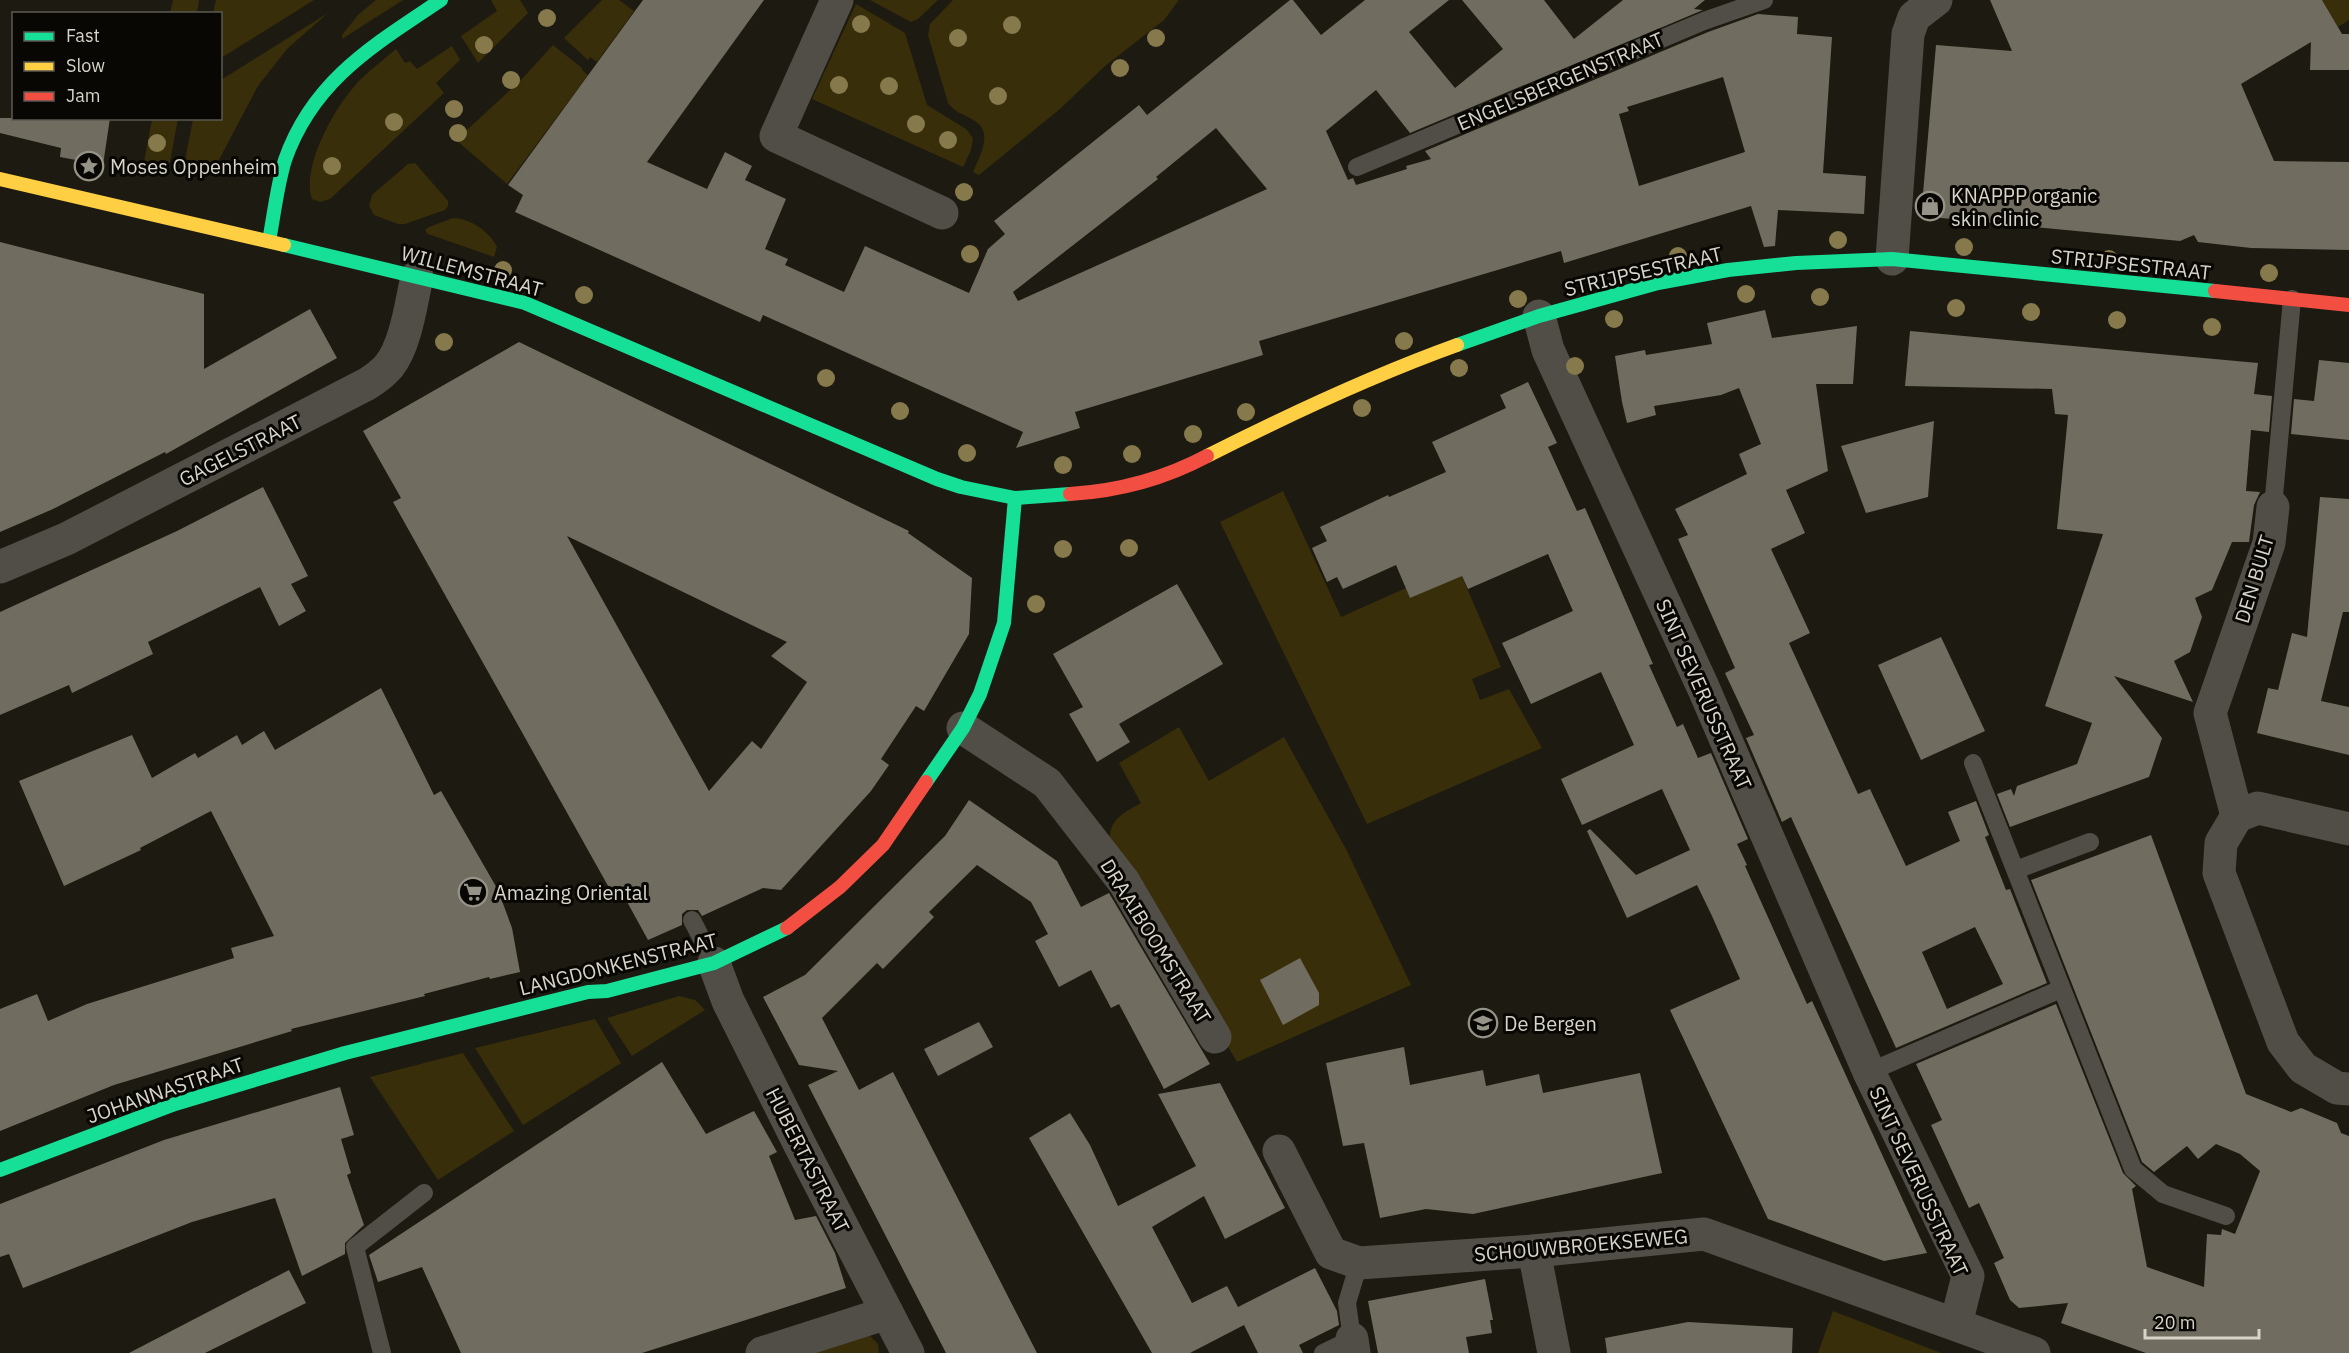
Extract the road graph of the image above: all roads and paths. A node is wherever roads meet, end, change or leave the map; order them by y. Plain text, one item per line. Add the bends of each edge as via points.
1 (441, 0) edge
2 (837, 0) edge
3 (1764, 0) edge
4 (1917, 6) edge
5 (1357, 167) dead end
6 (0, 179) edge
7 (942, 213) dead end
8 (269, 241) junction
9 (1892, 259) junction
10 (417, 277) junction
11 (2292, 300) junction
12 (2349, 305) edge
13 (1539, 316) junction
14 (1015, 498) junction
15 (2273, 507) joint
16 (0, 567) edge
17 (963, 728) junction
18 (1973, 764) dead end
19 (2237, 816) junction
20 (2349, 828) edge
21 (2090, 842) dead end
22 (2016, 870) junction
23 (692, 920) dead end
24 (714, 963) junction
25 (2061, 989) junction
26 (1215, 1036) dead end
27 (345, 1053) joint
28 (1869, 1072) junction
29 (2349, 1089) edge
30 (1279, 1151) dead end
31 (0, 1170) edge
32 (424, 1193) dead end
33 (2226, 1215) dead end
34 (1534, 1251) junction
35 (1359, 1263) junction
36 (886, 1313) junction
37 (1956, 1324) junction
38 (1353, 1346) edge
39 (382, 1353) edge
40 (762, 1353) edge
41 (908, 1353) edge
42 (1323, 1353) edge
43 (1554, 1353) edge
44 (2034, 1353) edge

1 - 8 street via 362,53 332,81 304,119 285,161
2 - 7 street via 776,136
3 - 5 lane, ENGELSBERGENSTRAAT via 1704,21
4 - 9 street via 1908,34
6 - 8 street, WILLEMSTRAAT
8 - 10 street, WILLEMSTRAAT
9 - 11 street, STRIJPSESTRAAT
9 - 13 street, STRIJPSESTRAAT via 1728,270 1658,283
10 - 14 street, WILLEMSTRAAT via 525,303 937,479
10 - 16 street, GAGELSTRAAT via 400,343 388,367 367,384 66,539
11 - 12 street, STRIJPSESTRAAT
11 - 15 lane, DEN BULT
13 - 14 street, STRIJPSESTRAAT via 1405,364 1284,417 1179,471 1091,494
13 - 28 street, SINT SEVERUSSTRAAT via 1548,350 1702,687
14 - 17 street, LANGDONKENSTRAAT via 1004,623 980,694
15 - 19 street, DEN BULT via 2269,543 2210,713
17 - 24 street, LANGDONKENSTRAAT via 883,845 840,888 790,927
17 - 26 street, DRAAIBOOMSTRAAT via 1047,783 1124,882
18 - 22 lane
19 - 20 street via 2258,808
19 - 29 street via 2221,843 2219,873 2283,1042 2303,1068 2337,1088
21 - 22 lane
22 - 25 lane
23 - 24 lane
24 - 27 street, LANGDONKENSTRAAT
24 - 36 street, HUBERTASTRAAT via 733,1011
25 - 28 lane, SINT SEVERUSSTRAAT
25 - 33 lane via 2133,1169 2163,1194
27 - 31 street, JOHANNASTRAAT via 175,1104
28 - 37 street, SINT SEVERUSSTRAAT via 1968,1276
30 - 35 street, SCHOUWBROEKSEWEG via 1331,1253
32 - 39 lane via 355,1247
34 - 35 street, SCHOUWBROEKSEWEG
34 - 37 street, SCHOUWBROEKSEWEG via 1704,1234
34 - 43 street
35 - 38 lane via 1347,1303
36 - 40 street
36 - 41 street, HUBERTASTRAAT
37 - 44 street, SCHOUWBROEKSEWEG
38 - 42 lane

